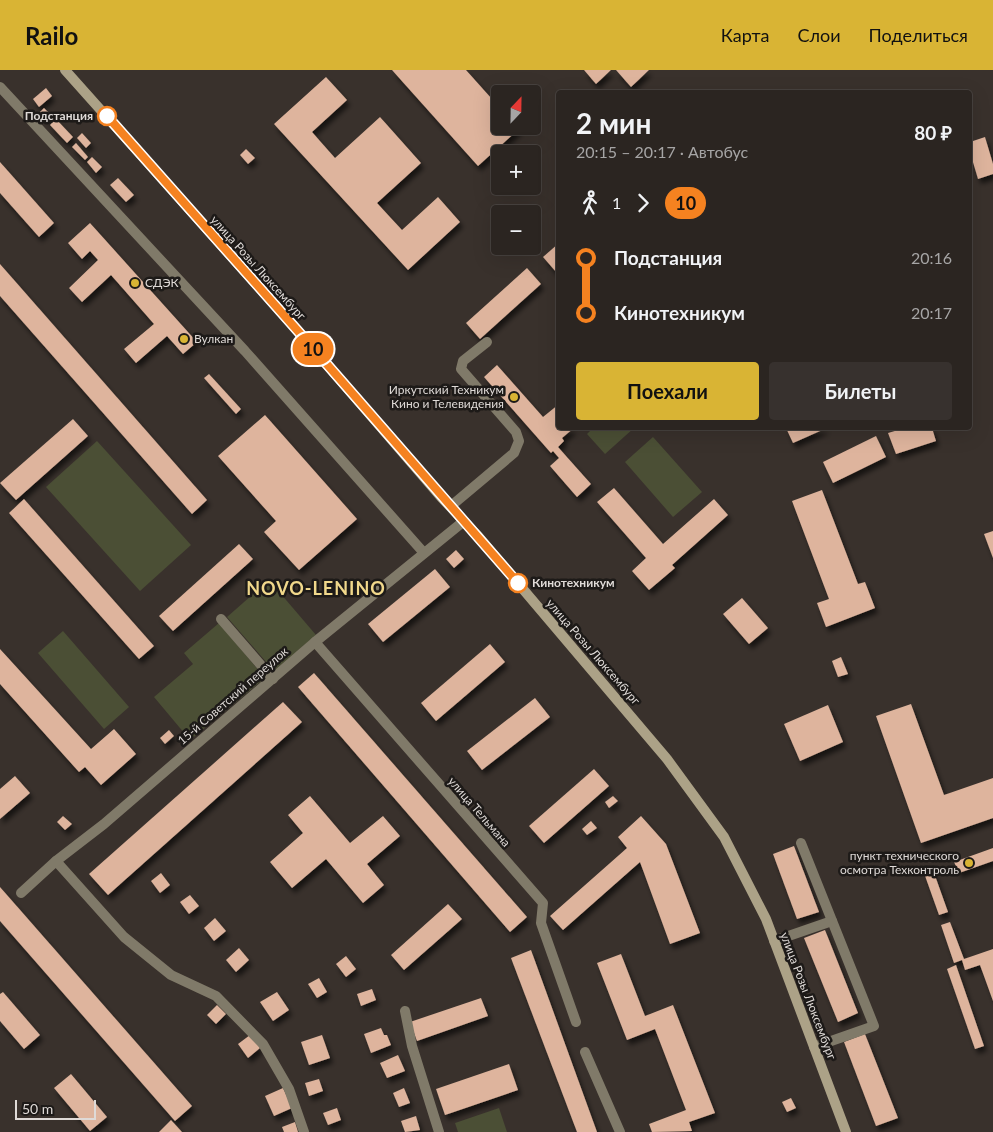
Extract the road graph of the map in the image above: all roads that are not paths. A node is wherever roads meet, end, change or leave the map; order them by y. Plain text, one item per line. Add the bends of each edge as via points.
1 (66, 70) edge
2 (0, 87) edge
3 (487, 342) dead end
4 (451, 506) junction
5 (464, 521) junction
6 (424, 554) junction
7 (221, 619) dead end
8 (315, 642) junction
9 (273, 679) junction
10 (801, 843) dead end
11 (56, 861) junction
12 (21, 893) dead end
13 (832, 921) junction
14 (774, 941) junction
15 (405, 1011) dead end
16 (576, 1022) dead end
17 (814, 1047) junction
18 (585, 1052) dead end
19 (304, 1132) edge
20 (439, 1132) edge
21 (620, 1132) edge
22 (846, 1132) edge

1 - 4 main road, улица Розы Люксембург
2 - 6 street via 245,351
3 - 4 street via 462,361 461,369 516,432 519,441 514,453
4 - 5 main road, улица Розы Люксембург
5 - 6 street, 15-й Советский переулок
5 - 14 main road, улица Розы Люксембург via 667,759 724,838
6 - 8 street, 15-й Советский переулок
7 - 9 street
8 - 9 street, 15-й Советский переулок
8 - 16 street, улица Тельмана via 543,903 541,923
9 - 11 street, 15-й Советский переулок
10 - 13 street
11 - 12 street, 15-й Советский переулок
11 - 19 street via 124,937 171,975 216,996 263,1044 289,1089
13 - 14 street
13 - 17 street via 874,1026
14 - 17 main road, улица Розы Люксембург
15 - 20 street via 412,1046
17 - 22 main road, улица Розы Люксембург
18 - 21 street

